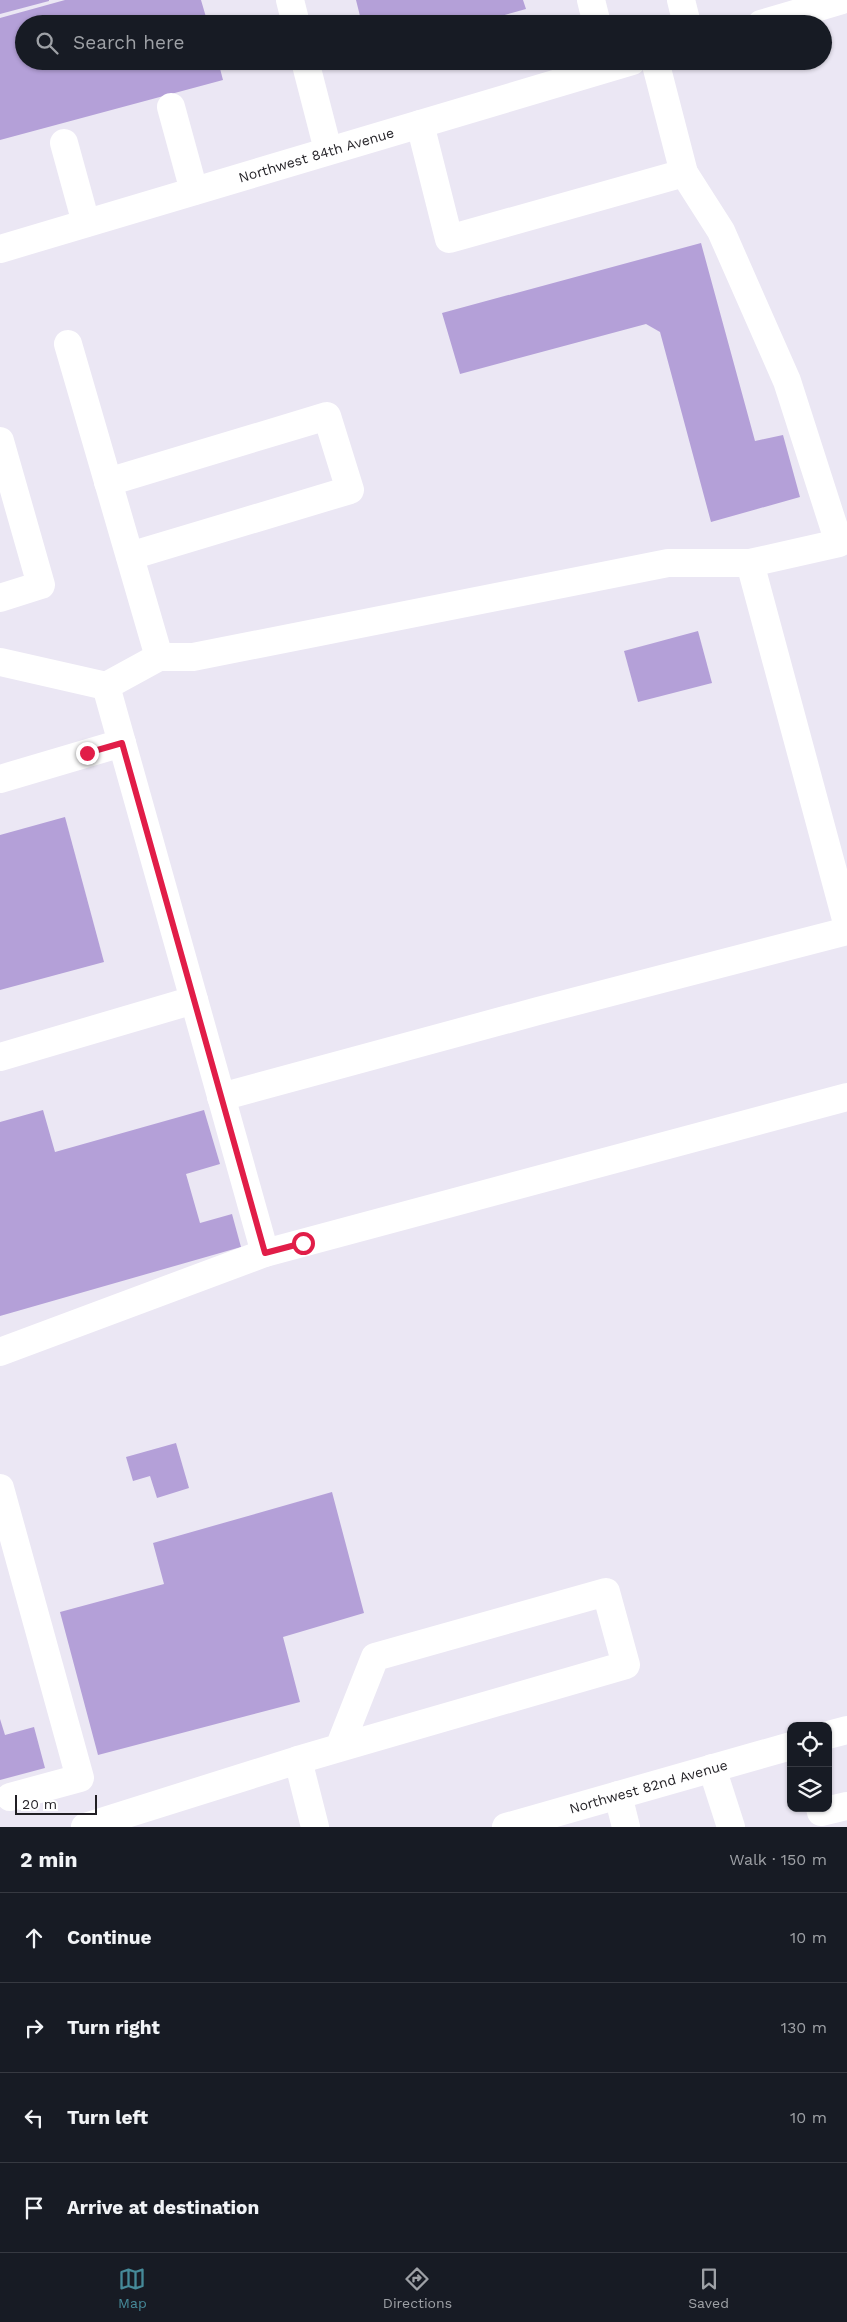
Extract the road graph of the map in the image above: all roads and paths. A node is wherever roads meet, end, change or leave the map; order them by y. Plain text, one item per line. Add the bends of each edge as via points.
1 (290, 0) edge
2 (591, 0) edge
3 (680, 0) edge
4 (842, 0) edge
5 (294, 15) edge
6 (595, 15) edge
7 (685, 15) edge
8 (768, 15) edge
9 (307, 70) edge
10 (596, 70) edge
11 (657, 70) edge
12 (171, 107) dead end
13 (420, 124) junction
14 (64, 143) dead end
15 (328, 150) junction
16 (684, 173) junction
17 (194, 191) junction
18 (86, 223) junction
19 (0, 249) edge
20 (68, 344) dead end
21 (0, 441) edge
22 (108, 482) junction
23 (130, 556) junction
24 (750, 563) junction
25 (0, 598) edge
26 (159, 657) junction
27 (0, 662) edge
28 (106, 686) junction
29 (122, 743) junction
30 (0, 779) edge
31 (847, 923) edge
32 (847, 931) edge
33 (194, 1000) junction
34 (0, 1057) edge
35 (221, 1097) junction
36 (847, 1097) edge
37 (265, 1253) junction
38 (0, 1352) edge
39 (0, 1488) edge
40 (847, 1730) edge
41 (832, 1734) edge
42 (787, 1747) edge
43 (339, 1748) junction
44 (298, 1760) junction
45 (712, 1768) junction
46 (618, 1795) junction
47 (10, 1797) dead end
48 (847, 1806) edge
49 (832, 1809) edge
50 (510, 1826) edge
51 (85, 1827) edge
52 (315, 1827) edge
53 (626, 1827) edge
54 (731, 1827) edge

1 - 5 street
2 - 6 street
3 - 7 street
4 - 8 street
9 - 15 street
10 - 13 street, Northwest 84th Avenue
11 - 16 street
12 - 17 street
13 - 15 street, Northwest 84th Avenue
13 - 16 street via 449,239
14 - 18 street
15 - 17 street, Northwest 84th Avenue
16 - 24 street via 721,231 787,381 839,543
17 - 18 street, Northwest 84th Avenue
18 - 19 street, Northwest 84th Avenue
20 - 22 street
21 - 25 street via 41,585
22 - 23 street
22 - 23 street via 327,416 350,490
23 - 26 street
24 - 26 street via 668,563 192,657
24 - 31 street
26 - 28 street
27 - 28 street
28 - 29 street
29 - 30 street
29 - 33 street
32 - 35 street via 528,1013
33 - 34 street
33 - 35 street
35 - 37 street
36 - 37 street
37 - 38 street
39 - 47 street via 80,1778
40 - 41 street
42 - 45 street, Northwest 82nd Avenue
43 - 43 street via 626,1665 606,1592 375,1657
43 - 44 street
44 - 51 street
44 - 52 street
45 - 46 street, Northwest 82nd Avenue
45 - 54 street
46 - 50 street, Northwest 82nd Avenue
46 - 53 street
48 - 49 street

